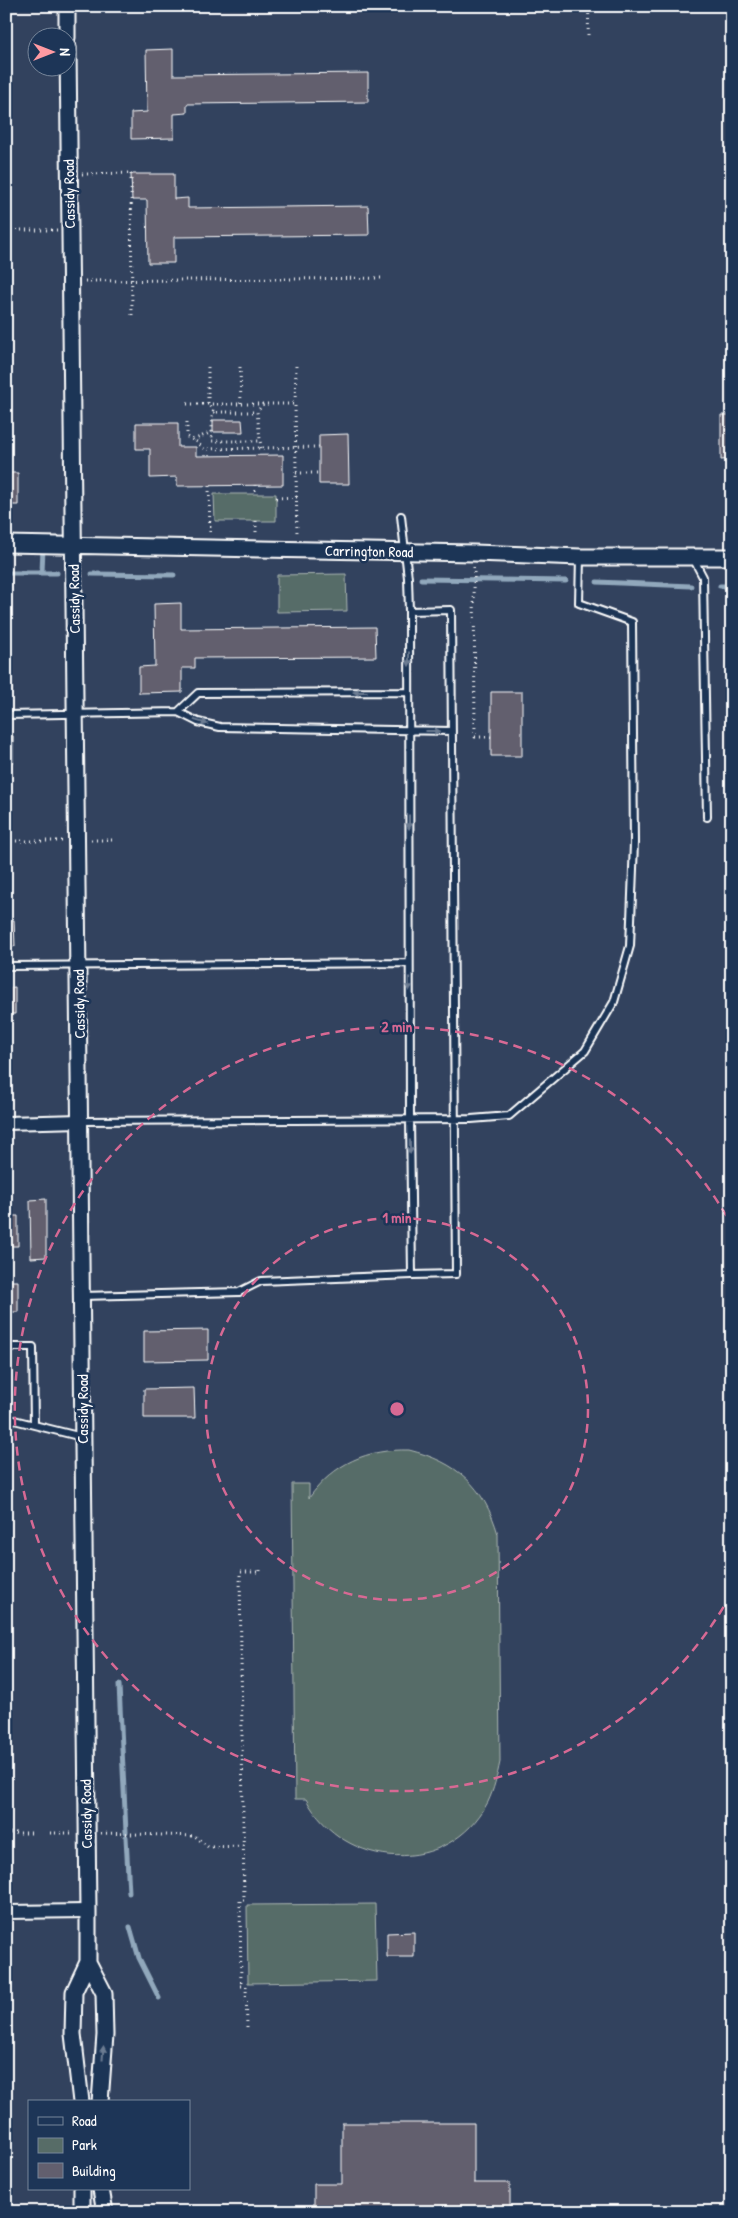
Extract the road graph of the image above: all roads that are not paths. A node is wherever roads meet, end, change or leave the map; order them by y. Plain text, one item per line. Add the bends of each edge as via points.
1 (67, 6) edge
2 (67, 28) edge
3 (68, 78) edge
4 (401, 516) dead end
5 (6, 544) edge
6 (74, 545) junction
7 (404, 552) junction
8 (580, 557) junction
9 (693, 557) junction
10 (732, 557) edge
11 (408, 611) junction
12 (408, 692) junction
13 (178, 712) junction
14 (6, 714) edge
15 (75, 714) junction
16 (408, 731) junction
17 (452, 731) junction
18 (707, 817) dead end
19 (409, 963) junction
20 (6, 966) edge
21 (78, 966) junction
22 (410, 1119) junction
23 (455, 1119) junction
24 (80, 1121) junction
25 (6, 1123) edge
26 (412, 1275) junction
27 (82, 1296) junction
28 (6, 1347) edge
29 (6, 1418) edge
30 (34, 1425) junction
31 (82, 1437) junction
32 (88, 1911) junction
33 (6, 1912) edge
34 (88, 1962) junction
35 (81, 2100) edge
36 (100, 2100) edge
37 (82, 2190) edge
38 (101, 2190) edge
39 (82, 2212) edge
40 (105, 2212) edge

1 - 2 street
3 - 6 street, Cassidy Road
4 - 7 lane
5 - 6 street, Carrington Road
6 - 7 street, Carrington Road
6 - 15 street, Cassidy Road
7 - 8 street, Carrington Road
7 - 11 lane
8 - 9 street, Carrington Road
8 - 23 lane via 579,603 632,622 634,843 630,946 614,1002 585,1051 509,1116
9 - 10 street, Carrington Road
9 - 18 lane via 704,577
11 -> 12 lane
11 - 17 lane via 451,610
12 -> 13 lane via 198,693
12 - 16 lane
13 - 15 lane
13 -> 16 lane via 198,722 220,727
14 - 15 lane
15 - 21 street, Cassidy Road
16 -> 17 lane
16 -> 19 lane
17 - 23 lane
19 - 21 lane
19 -> 22 lane
20 - 21 lane
21 - 24 street, Cassidy Road
22 - 23 lane
22 - 24 lane
22 -> 26 lane
23 - 26 lane via 456,1274
24 - 25 street
24 - 27 street, Cassidy Road
26 - 27 lane via 261,1281 239,1292
27 - 31 street, Cassidy Road
28 - 30 lane via 33,1346
29 - 30 lane
30 - 31 lane
31 - 32 street, Cassidy Road
32 - 33 street
32 - 34 street, Cassidy Road
34 - 35 street, Cassidy Road via 74,1992 73,2034
36 -> 34 street, Cassidy Road via 105,2035 104,1993
37 - 39 street
38 - 40 street

